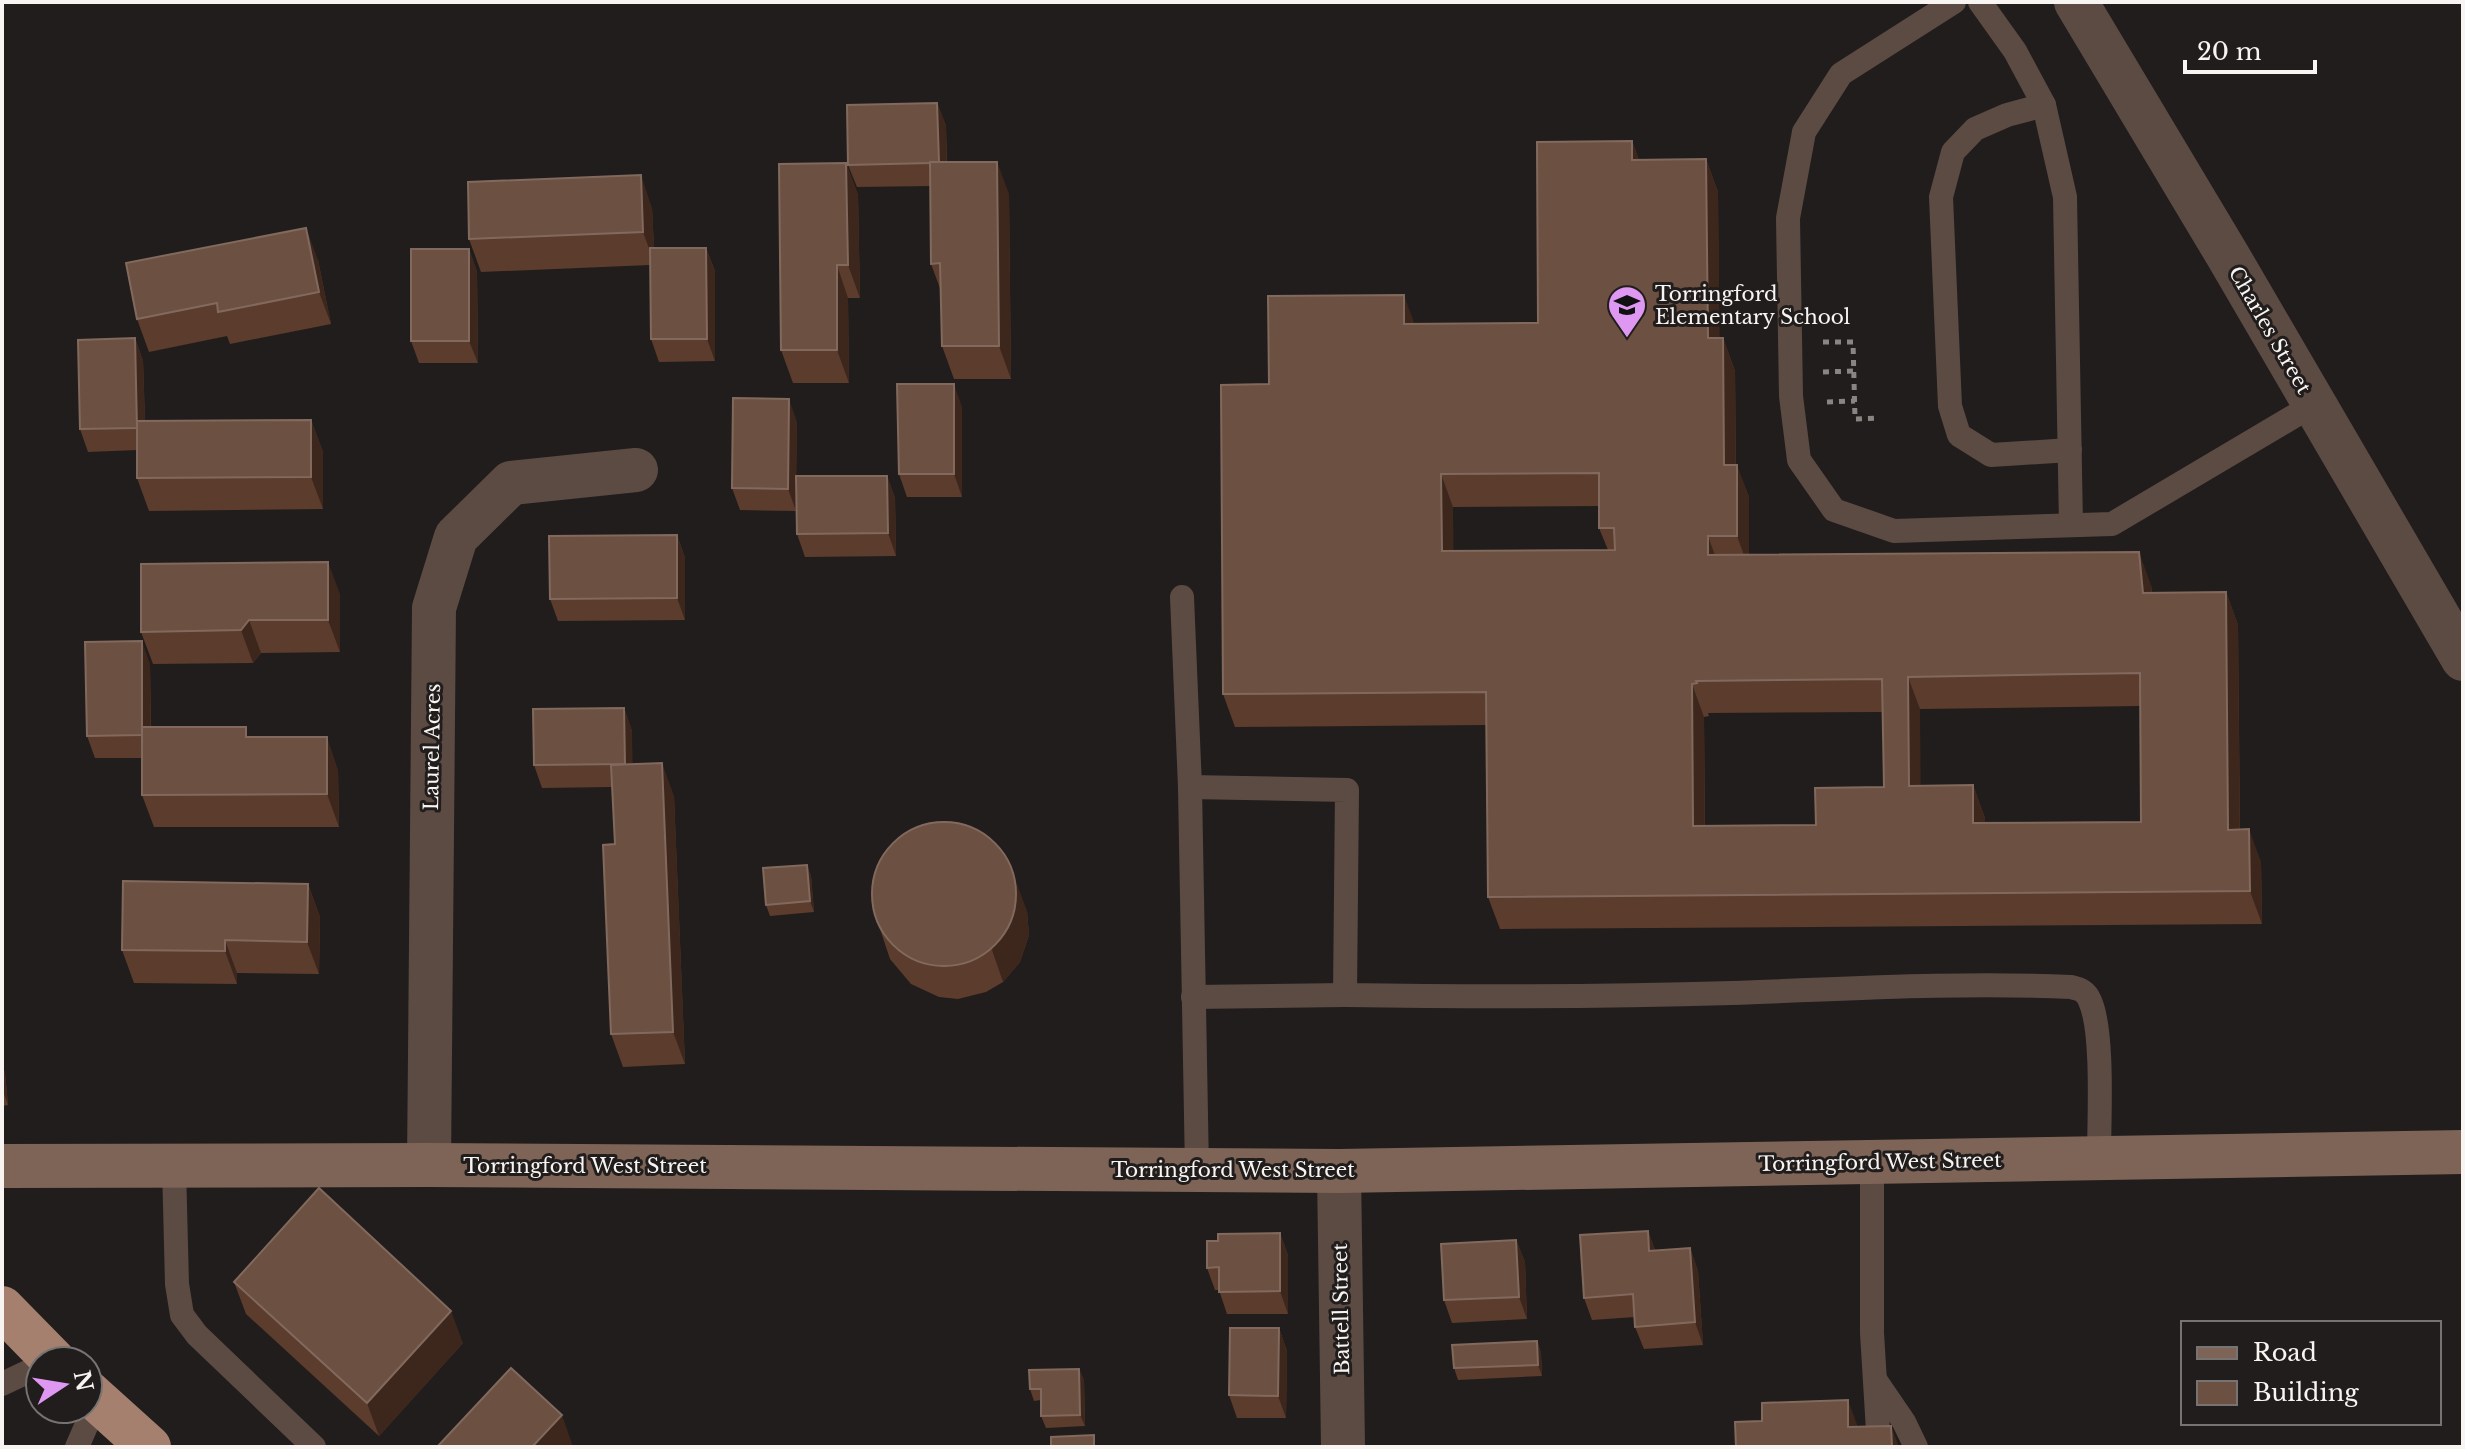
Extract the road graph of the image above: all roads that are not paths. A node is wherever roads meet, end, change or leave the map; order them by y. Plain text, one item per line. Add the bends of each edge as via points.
1 (1954, 2) edge
2 (1980, 2) edge
3 (2076, 2) edge
4 (2044, 105) junction
5 (2313, 405) junction
6 (2070, 450) junction
7 (636, 470) dead end
8 (2071, 525) junction
9 (1182, 597) dead end
10 (2463, 659) edge
11 (1190, 787) junction
12 (1345, 995) junction
13 (1193, 997) junction
14 (2463, 1152) edge
15 (2099, 1158) junction
16 (1872, 1162) junction
17 (429, 1165) junction
18 (2, 1166) edge
19 (174, 1166) junction
20 (1197, 1170) junction
21 (1339, 1171) junction
22 (2, 1308) edge
23 (34, 1345) edge
24 (24, 1374) edge
25 (1875, 1380) junction
26 (2, 1384) edge
27 (104, 1406) edge
28 (84, 1425) edge
29 (77, 1447) edge
30 (149, 1447) edge
31 (314, 1447) edge
32 (1343, 1447) edge
33 (1879, 1447) edge
34 (1916, 1447) edge

1 - 8 lane via 1841,74 1804,132 1788,218 1791,396 1799,460 1834,510 1894,531
2 - 4 lane
3 - 5 street, Charles Street
4 - 6 lane via 2065,197
4 - 6 lane via 1975,129 1953,152 1941,197 1950,406 1959,435 1991,455
5 - 8 lane via 2112,524
5 - 10 street, Charles Street
6 - 8 lane
7 - 17 street, Laurel Acres via 511,483 456,537 434,608
9 - 11 lane
11 - 12 lane via 1347,790
11 - 13 lane
12 - 13 lane
12 - 15 lane via 1458,998 1948,985 2071,987 2090,999 2097,1031
13 - 20 lane
14 - 15 main road, Torringford West Street
15 - 16 main road, Torringford West Street
16 - 21 main road, Torringford West Street
16 - 25 lane
17 - 19 main road, Torringford West Street
17 - 20 main road, Torringford West Street
18 - 19 main road, Torringford West Street
19 - 31 lane via 182,1315
20 - 21 main road, Torringford West Street
21 - 32 street, Battell Street
22 - 23 highway
24 - 26 lane
25 - 33 lane
25 - 34 lane
27 - 30 highway
28 - 29 lane

